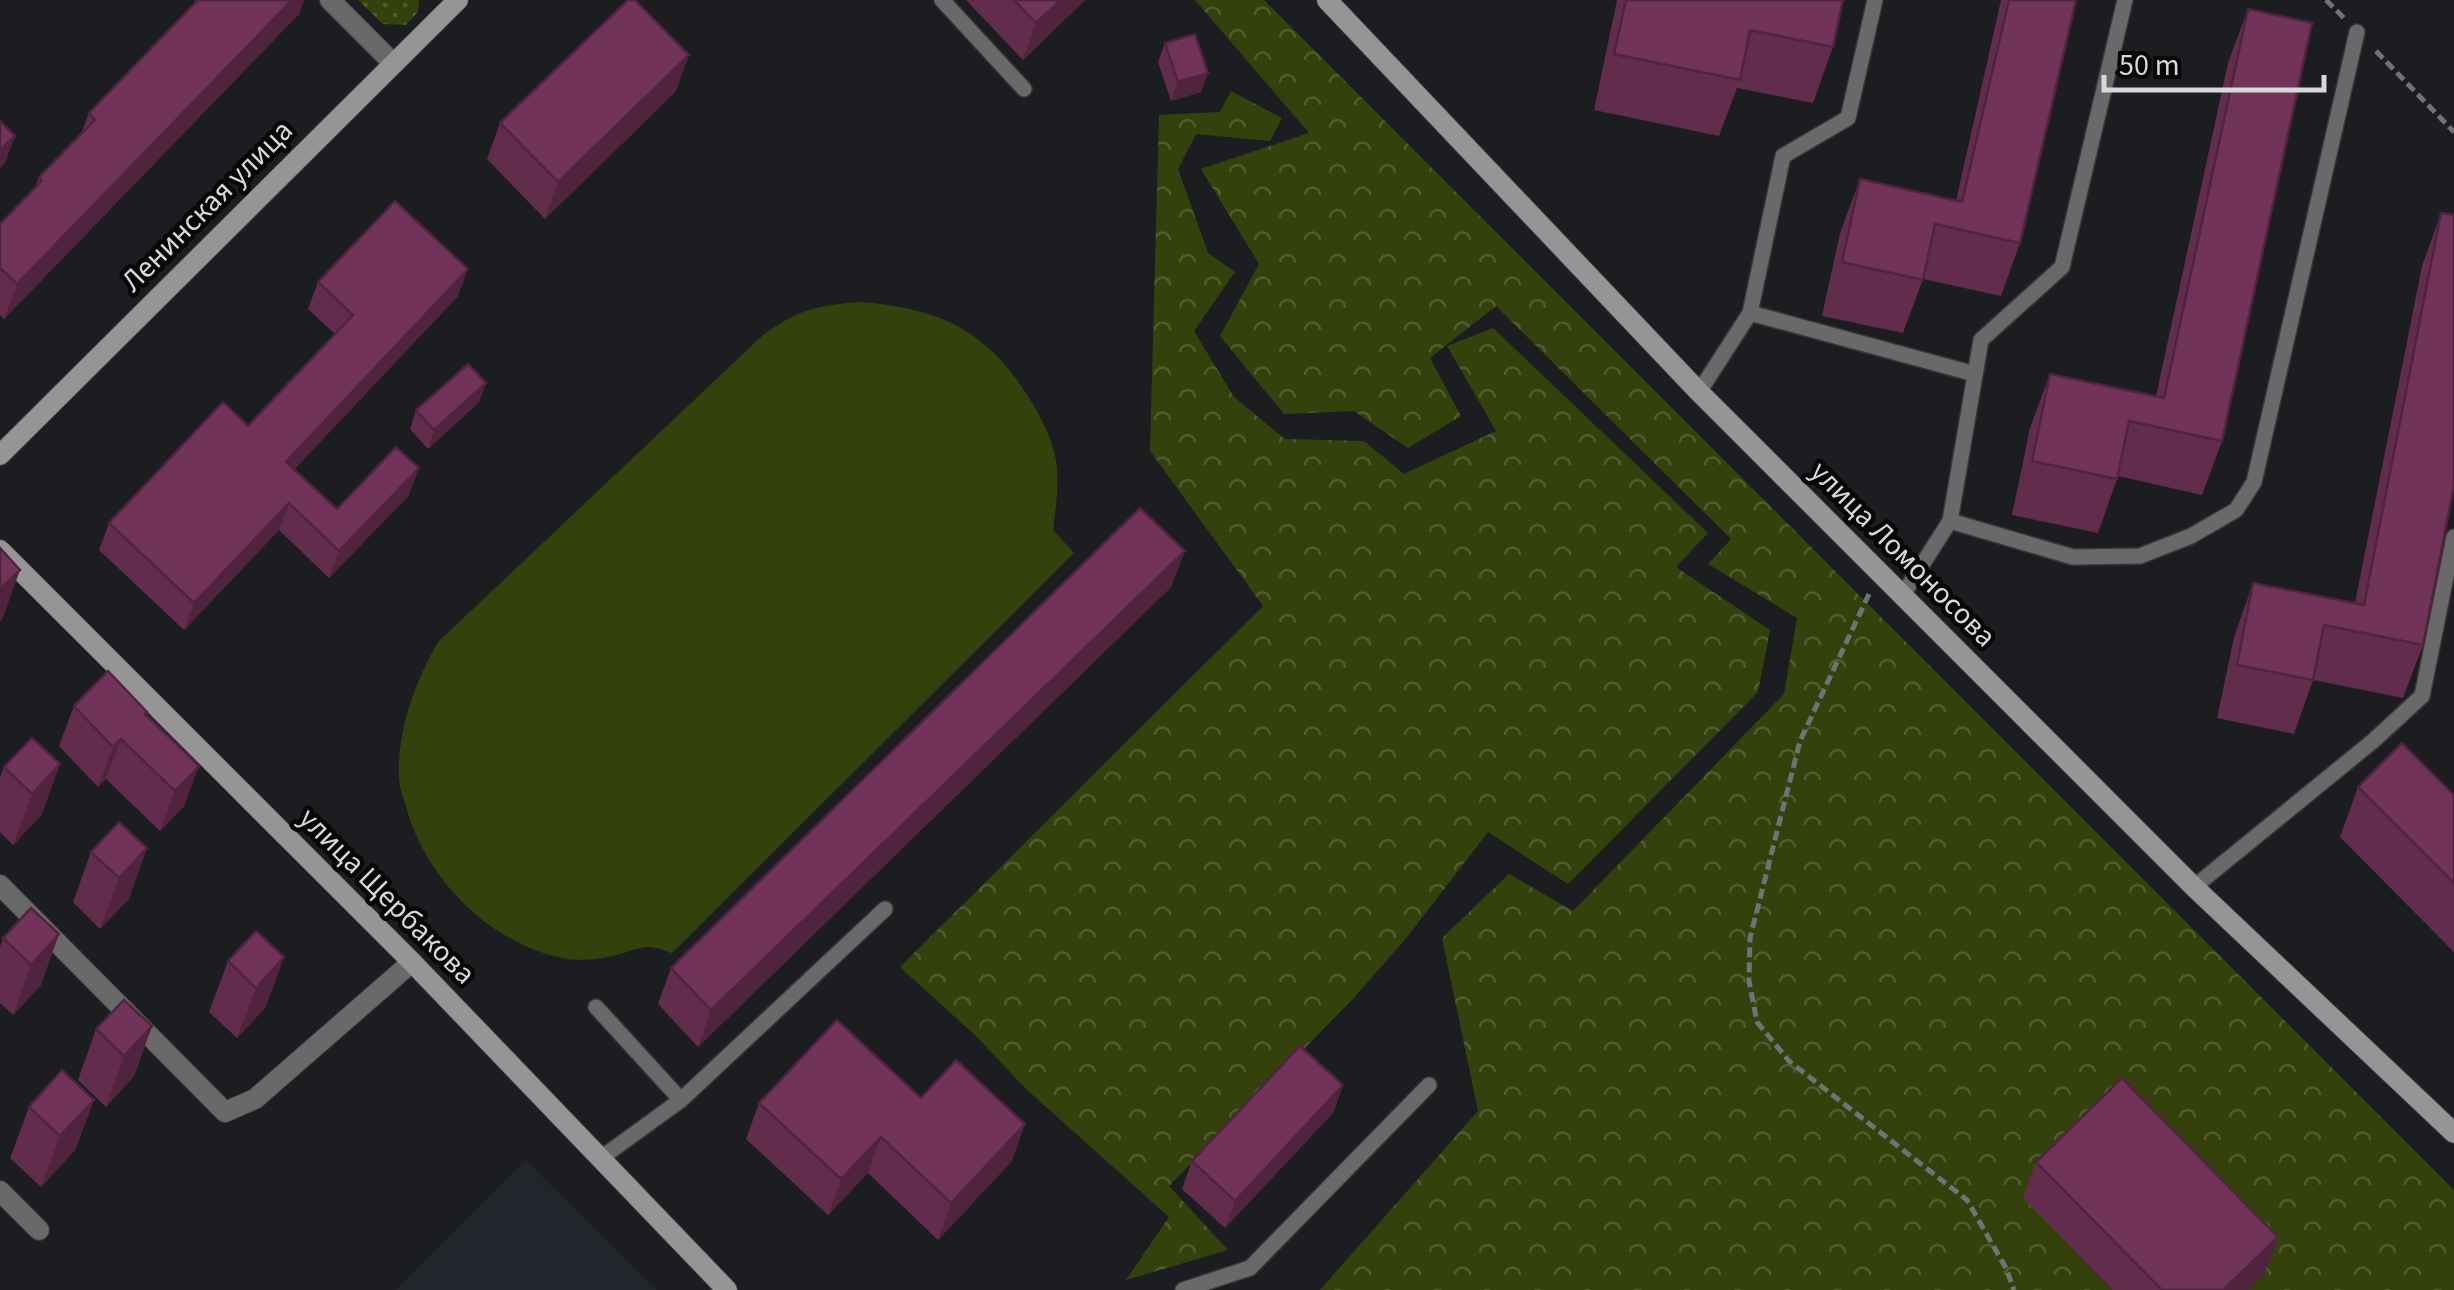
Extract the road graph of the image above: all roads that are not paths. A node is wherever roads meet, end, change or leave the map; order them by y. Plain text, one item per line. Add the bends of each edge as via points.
1 (330, 0) edge
2 (457, 0) edge
3 (942, 0) edge
4 (1327, 0) edge
5 (1875, 0) edge
6 (2125, 0) edge
7 (2357, 32) road end
8 (394, 63) junction
9 (1024, 89) dead end
10 (1750, 312) junction
11 (1975, 374) junction
12 (1698, 392) junction
13 (0, 455) edge
14 (1950, 520) junction
15 (2454, 537) edge
16 (0, 550) edge
17 (1902, 596) junction
18 (2374, 741) junction
19 (2387, 754) edge
20 (0, 885) edge
21 (2194, 887) junction
22 (886, 910) dead end
23 (412, 962) junction
24 (596, 1007) dead end
25 (1429, 1086) dead end
26 (681, 1100) junction
27 (2454, 1134) edge
28 (601, 1158) junction
29 (0, 1190) edge
30 (39, 1230) dead end
31 (726, 1290) edge
32 (1183, 1290) edge

1 - 8 street
2 - 8 main road, Ленинская улица
3 - 9 lane
4 - 12 main road, улица Ломоносова
5 - 10 lane via 1848,118 1782,156
6 - 11 lane via 2062,268 1980,340
7 - 14 lane via 2254,482 2236,510 2140,556 2073,557
8 - 13 main road, Ленинская улица
10 - 11 lane
10 - 12 lane
11 - 14 lane
12 - 17 main road, улица Ломоносова
14 - 17 lane
15 - 18 lane via 2422,696
16 - 23 main road, улица Щербакова
17 - 21 main road, улица Ломоносова
18 - 19 lane
18 - 21 lane
20 - 23 street via 225,1112 255,1099
21 - 27 main road, улица Ломоносова
22 - 26 lane
23 - 28 main road, улица Щербакова
24 - 26 lane
25 - 32 lane via 1250,1268
26 - 28 lane
28 - 31 main road, улица Щербакова
29 - 30 street

